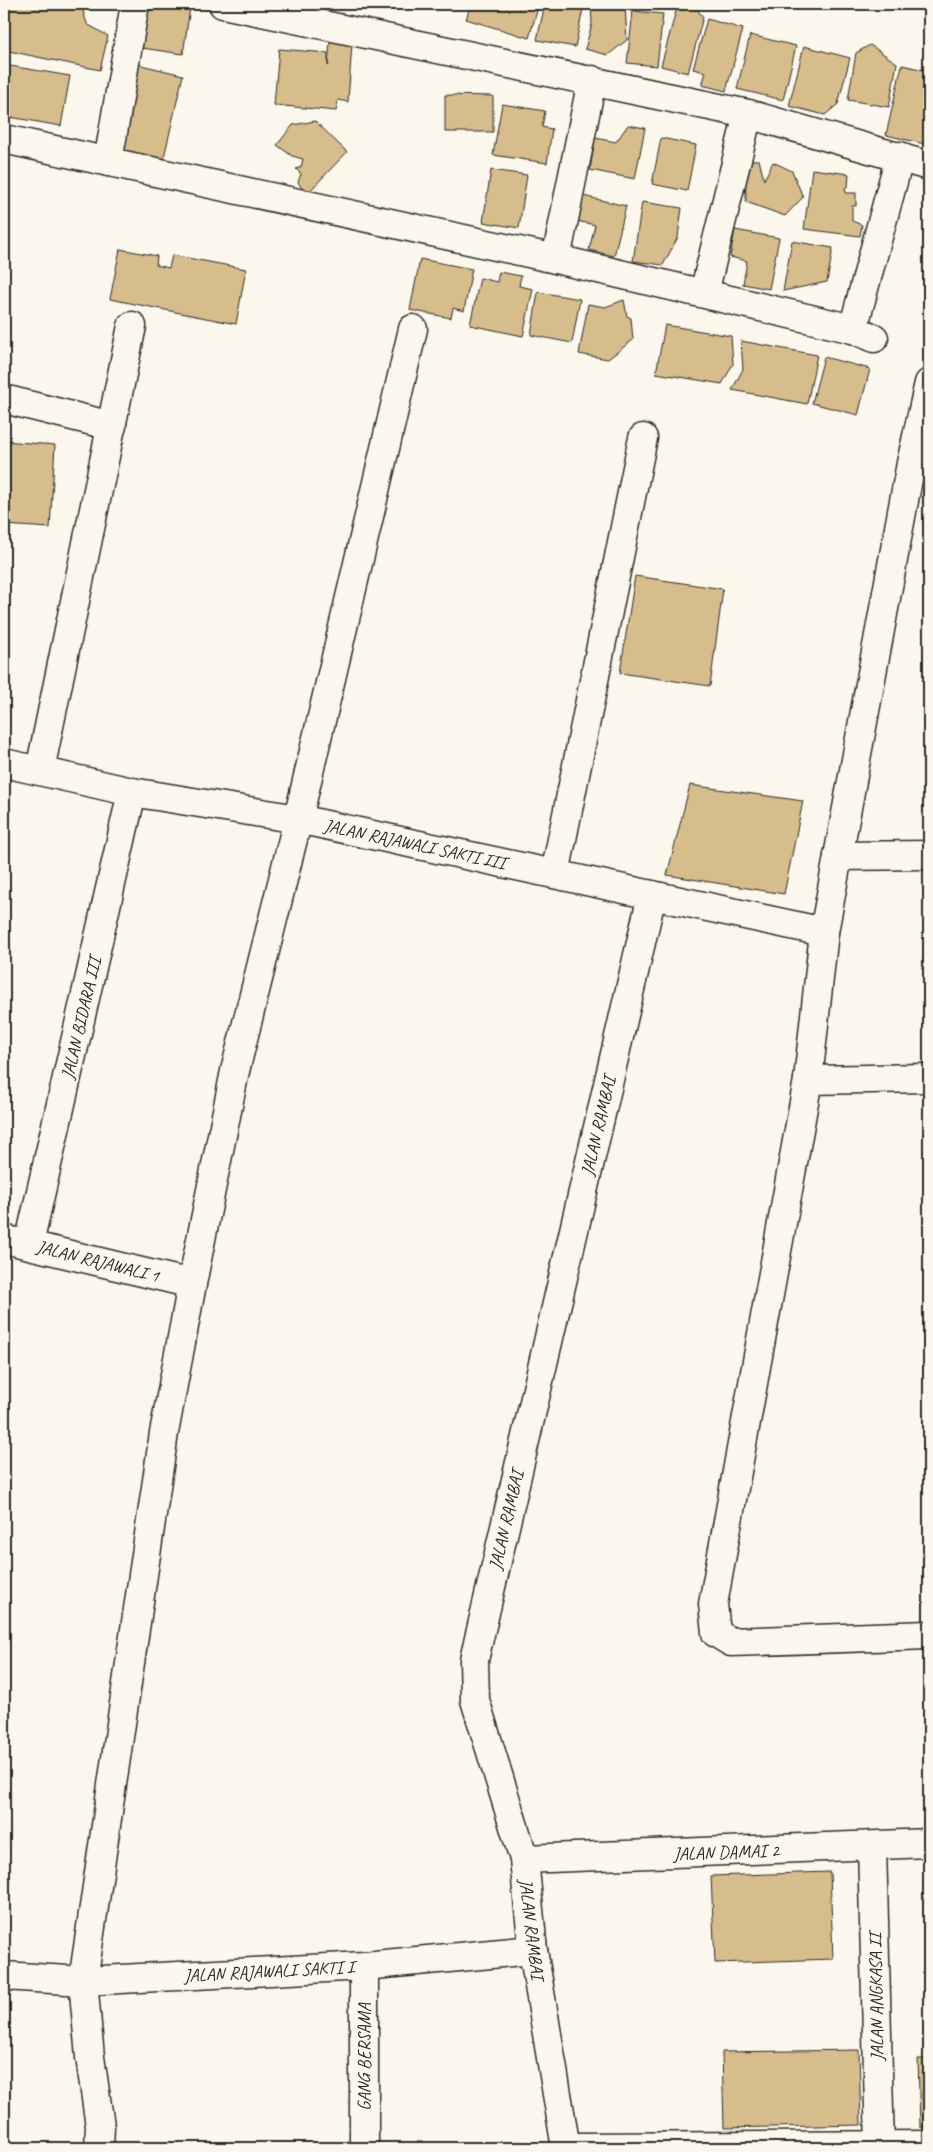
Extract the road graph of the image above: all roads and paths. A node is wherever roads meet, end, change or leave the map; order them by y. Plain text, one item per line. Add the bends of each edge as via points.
1 (135, 4) edge
2 (223, 4) edge
3 (592, 80) junction
4 (748, 114) junction
5 (4, 139) edge
6 (900, 156) junction
7 (108, 162) junction
8 (929, 166) edge
9 (556, 259) junction
10 (704, 293) junction
11 (132, 326) dead end
12 (413, 330) dead end
13 (929, 383) edge
14 (4, 400) edge
15 (112, 426) junction
16 (643, 438) dead end
17 (4, 763) edge
18 (40, 770) junction
19 (132, 792) junction
20 (298, 819) junction
21 (929, 855) edge
22 (838, 856) junction
23 (555, 874) junction
24 (652, 895) junction
25 (824, 932) junction
26 (929, 1078) edge
27 (808, 1080) junction
28 (17, 1241) edge
29 (192, 1284) junction
30 (929, 1635) edge
31 (929, 1843) edge
32 (872, 1846) junction
33 (524, 1859) junction
34 (533, 1950) junction
35 (364, 1966) junction
36 (4, 1976) edge
37 (83, 1980) junction
38 (929, 2145) edge
39 (880, 2147) edge
40 (100, 2148) edge
41 (364, 2148) edge
42 (566, 2148) edge

1 - 7 street
2 - 3 street
3 - 4 street
3 - 9 street
4 - 6 street
4 - 10 street
5 - 7 street
6 - 8 street
6 - 10 street via 863,333
7 - 9 street
9 - 10 street
11 - 15 street
12 - 20 street
13 - 22 street via 911,463
14 - 15 street
15 - 18 street
16 - 23 street
17 - 18 street, JALAN RAJAWALI SAKTI III
18 - 19 street, JALAN RAJAWALI SAKTI III
19 - 20 street, JALAN RAJAWALI SAKTI III
19 - 28 street, JALAN BIDARA III
20 - 23 street, JALAN RAJAWALI SAKTI III
20 - 29 street via 235,1071
21 - 22 street
22 - 25 street
23 - 24 street, JALAN RAJAWALI SAKTI III
24 - 25 street, JALAN RAJAWALI SAKTI III
24 - 33 street, JALAN RAMBAI via 474,1660 474,1700
25 - 27 street
26 - 27 street
27 - 30 street via 713,1604 716,1633 731,1642
28 - 29 street, JALAN RAJAWALI 1
29 - 37 street via 164,1434
31 - 32 street, JALAN DAMAI 2
32 - 33 street, JALAN DAMAI 2
32 - 39 street, JALAN ANGKASA II
33 - 34 street, JALAN RAMBAI
34 - 35 street, JALAN RAJAWALI SAKTI I
34 - 42 street, JALAN RAMBAI
35 - 37 street, JALAN RAJAWALI SAKTI I
35 - 41 street, GANG BERSAMA
36 - 37 street, JALAN RAJAWALI SAKTI I
37 - 40 street
38 - 39 street
39 - 42 street

